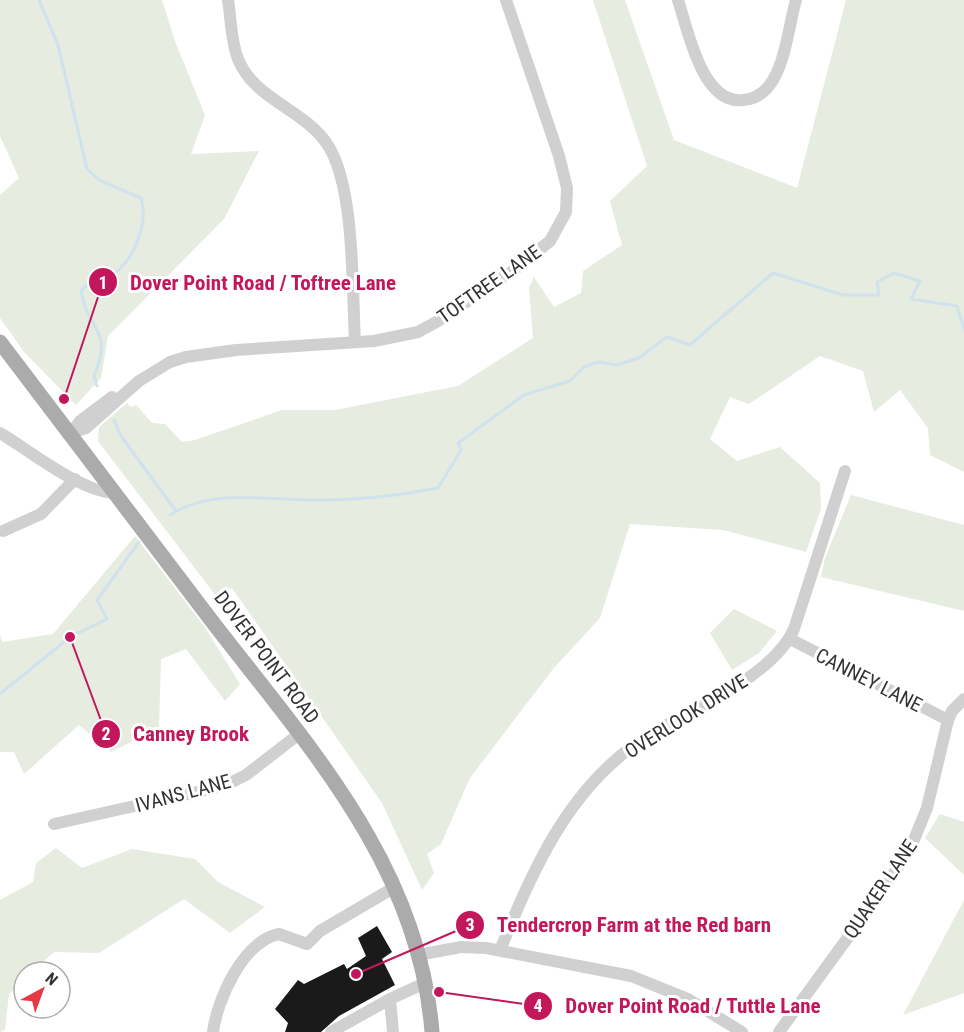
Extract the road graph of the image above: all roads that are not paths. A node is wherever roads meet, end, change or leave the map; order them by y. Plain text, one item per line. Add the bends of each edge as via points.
1 (228, 0) edge
2 (506, 0) edge
3 (678, 0) edge
4 (796, 0) edge
5 (0, 342) edge
6 (356, 342) junction
7 (0, 433) edge
8 (71, 434) junction
9 (845, 471) dead end
10 (75, 479) junction
11 (115, 493) junction
12 (3, 531) dead end
13 (790, 639) junction
14 (964, 699) edge
15 (948, 720) junction
16 (300, 734) junction
17 (54, 824) dead end
18 (395, 887) junction
19 (500, 950) junction
20 (418, 955) junction
21 (425, 982) junction
22 (390, 999) junction
23 (213, 1032) edge
24 (331, 1032) edge
25 (393, 1032) edge
26 (432, 1032) edge
27 (742, 1032) edge
28 (779, 1032) edge

1 - 6 street via 238,58 249,77 314,127 338,165 344,190
2 - 6 street, TOFTREE LANE via 566,177 568,200 562,222 542,248 438,321 397,338
3 - 4 street via 706,79 721,96 738,101 760,95 774,78
5 - 8 main road, DOVER POINT ROAD
6 - 8 street, TOFTREE LANE via 186,357 112,396 91,411
7 - 10 street
8 - 11 main road, DOVER POINT ROAD
9 - 13 street, OVERLOOK DRIVE
10 - 11 street via 100,492
10 - 12 street via 41,514
11 - 16 main road, DOVER POINT ROAD
13 - 15 street, CANNEY LANE
13 - 19 street, OVERLOOK DRIVE via 778,656 758,672 648,736 595,779 553,833
14 - 15 street, QUAKER LANE
15 - 28 street, QUAKER LANE via 927,808 911,847
16 - 17 street, IVANS LANE via 246,775 224,786
16 - 18 main road, DOVER POINT ROAD via 362,822
18 - 20 main road, DOVER POINT ROAD
18 - 23 street via 320,931 307,944 279,934 264,941 233,976
19 - 20 street via 461,947
19 - 27 street via 648,981 688,999
20 - 21 main road, DOVER POINT ROAD
21 - 22 street
21 - 26 main road, DOVER POINT ROAD
22 - 24 street
22 - 25 street

